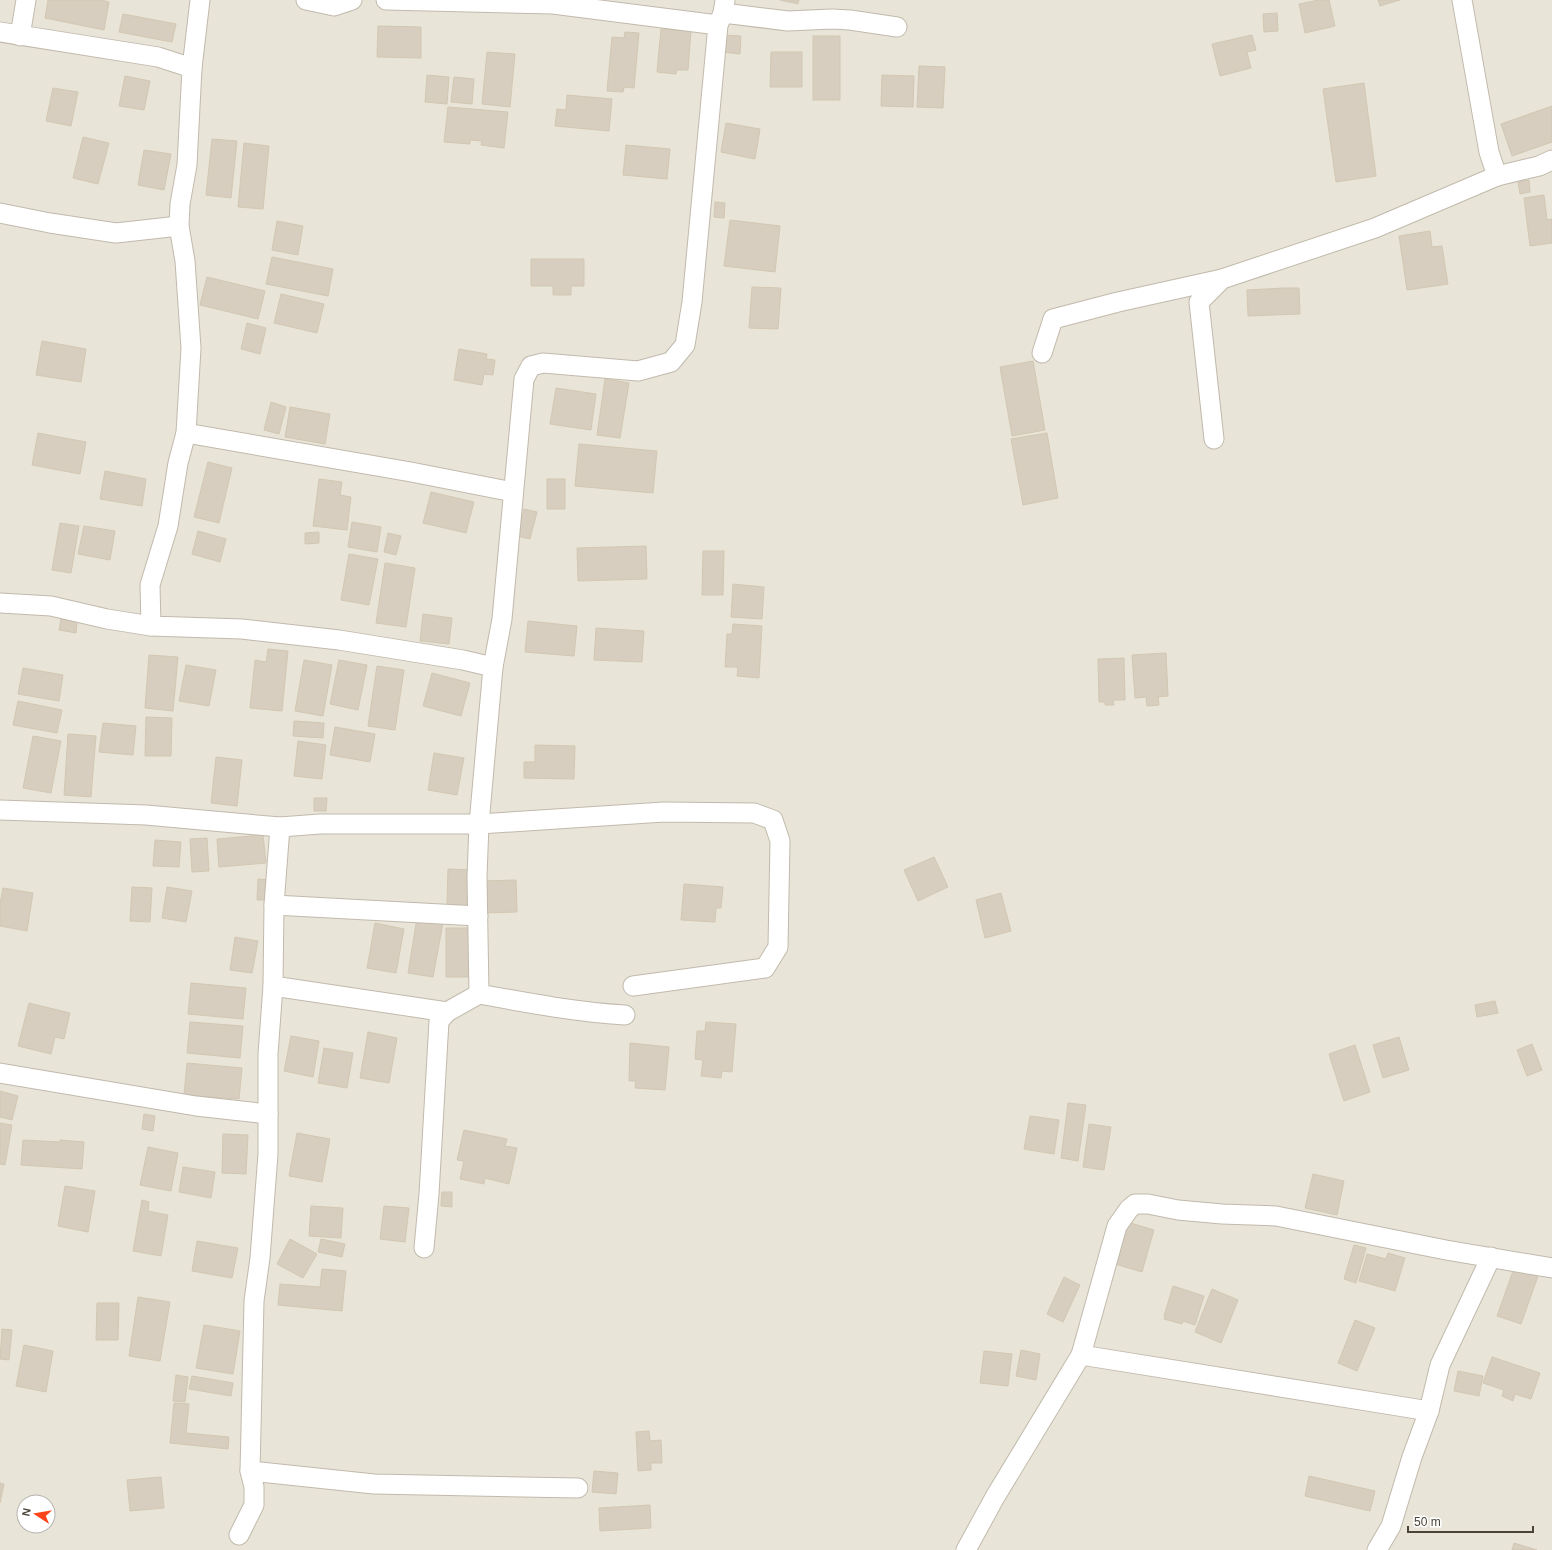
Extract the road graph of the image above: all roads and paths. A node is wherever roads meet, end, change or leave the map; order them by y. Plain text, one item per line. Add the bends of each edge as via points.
1 (26, 0) edge
2 (200, 0) edge
3 (306, 0) edge
4 (352, 0) edge
5 (386, 0) edge
6 (1462, 0) edge
7 (722, 13) edge
8 (897, 27) dead end
9 (0, 32) edge
10 (20, 36) junction
11 (192, 68) junction
12 (1552, 160) edge
13 (1497, 176) junction
14 (0, 214) edge
15 (179, 226) junction
16 (1222, 278) junction
17 (1042, 353) dead end
18 (186, 432) junction
19 (1214, 439) dead end
20 (513, 492) junction
21 (0, 603) edge
22 (151, 626) junction
23 (493, 667) junction
24 (0, 810) edge
25 (479, 824) junction
26 (280, 827) junction
27 (274, 905) junction
28 (478, 916) junction
29 (273, 986) junction
30 (633, 986) dead end
31 (479, 994) junction
32 (447, 1012) junction
33 (625, 1015) dead end
34 (0, 1073) edge
35 (268, 1114) junction
36 (424, 1248) dead end
37 (1491, 1258) junction
38 (1552, 1268) edge
39 (1081, 1355) junction
40 (1429, 1411) junction
41 (250, 1471) junction
42 (578, 1488) dead end
43 (239, 1535) dead end
44 (966, 1550) edge
45 (1377, 1550) edge

1 - 10 street
2 - 11 street
3 - 4 street via 334,6
5 - 7 street via 553,4
6 - 13 street via 1489,152
7 - 8 street via 788,21 844,20
7 - 20 street via 692,302 685,345 671,362 638,371 543,363 531,366 524,379
9 - 10 street
10 - 11 street via 158,57
11 - 15 street via 187,166
12 - 13 street via 1539,166
13 - 16 street via 1375,228
14 - 15 street via 116,233
15 - 18 street via 185,261 191,348
16 - 17 street via 1053,319
16 - 19 street via 1198,302
18 - 20 street
18 - 22 street via 178,463 168,526 150,585
20 - 23 street via 502,619
21 - 22 street via 51,606
22 - 23 street via 242,629 463,660
23 - 25 street
24 - 26 street via 146,815
25 - 26 street via 320,824
25 - 28 street
25 - 30 street via 664,812 754,813 774,820 780,841 778,947 765,968
26 - 27 street
27 - 28 street
27 - 29 street
28 - 31 street
29 - 32 street
29 - 35 street via 268,1054
31 - 32 street
31 - 33 street via 589,1013
32 - 36 street via 439,1021 430,1194
34 - 35 street via 196,1106
35 - 41 street via 268,1154 254,1301
37 - 38 street
37 - 39 street via 1276,1216 1186,1211 1135,1204 1129,1208 1117,1226
37 - 40 street via 1440,1365
39 - 40 street
39 - 44 street
40 - 45 street via 1391,1526
41 - 42 street via 374,1484
41 - 43 street via 254,1487 254,1505

